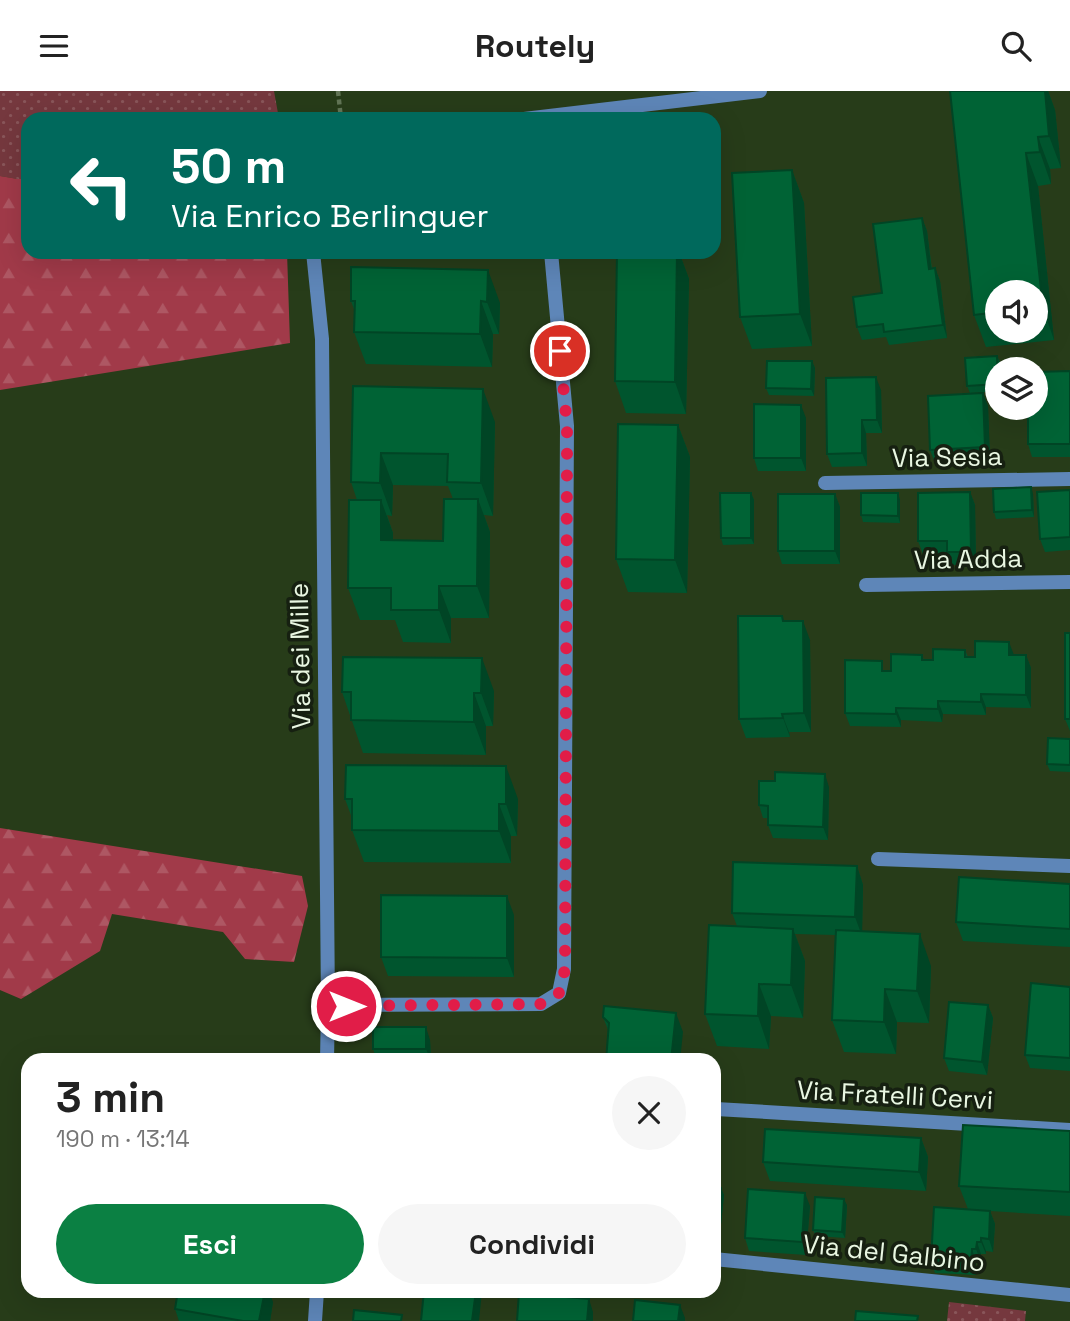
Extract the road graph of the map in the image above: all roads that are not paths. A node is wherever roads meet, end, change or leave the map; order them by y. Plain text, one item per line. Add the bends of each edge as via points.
1 (760, 91) edge
2 (628, 99) edge
3 (566, 112) edge
4 (314, 259) edge
5 (552, 259) edge
6 (1070, 479) edge
7 (825, 483) dead end
8 (1070, 582) edge
9 (866, 585) dead end
10 (878, 859) dead end
11 (1070, 866) edge
12 (328, 1006) junction
13 (327, 1053) edge
14 (721, 1109) edge
15 (1070, 1130) edge
16 (721, 1260) edge
17 (1070, 1295) edge
18 (316, 1298) edge
19 (314, 1321) edge

1 - 2 street
2 - 3 street
4 - 12 street, Via dei Mille via 322,339
5 - 12 street via 567,426 565,969 559,993 541,1004
6 - 7 street, Via Sesia
8 - 9 street, Via Adda
10 - 11 street
12 - 13 street, Via dei Mille
14 - 15 street, Via Fratelli Cervi
16 - 17 street, Via del Galbino
18 - 19 street

